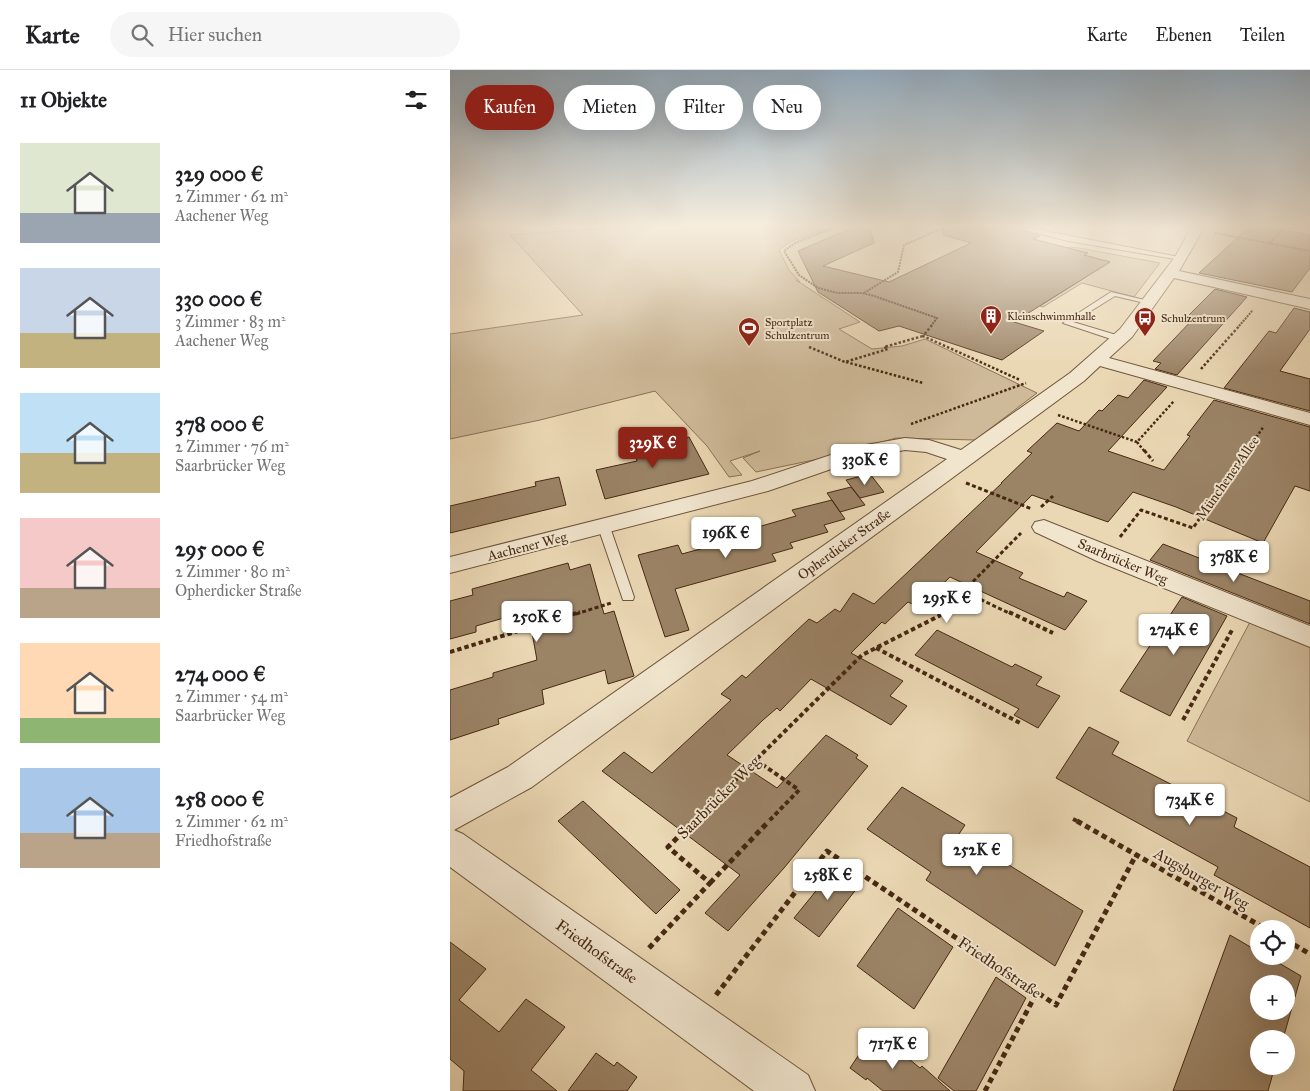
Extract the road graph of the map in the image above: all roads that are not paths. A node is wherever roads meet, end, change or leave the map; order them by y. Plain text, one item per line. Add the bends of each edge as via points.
1 (1168, 276) edge
2 (1182, 276) edge
3 (1149, 302) junction
4 (1310, 304) edge
5 (1120, 339) junction
6 (1098, 360) junction
7 (1310, 419) edge
8 (964, 458) junction
9 (1041, 519) road end
10 (604, 527) junction
11 (450, 565) edge
12 (628, 597) road end
13 (1310, 637) edge
14 (450, 816) edge
15 (450, 846) edge
16 (792, 1091) edge

1 - 3 street, Opherdicker Straße
2 - 4 street
3 - 5 street, Opherdicker Straße
3 - 5 lane via 1114,294 1067,323
5 - 6 street, Opherdicker Straße
6 - 7 street
6 - 8 street, Opherdicker Straße
8 - 10 street, Aachener Weg via 929,446 905,444 855,454 760,486
8 - 14 street, Opherdicker Straße via 520,777
9 - 13 street, Saarbrücker Weg via 1106,555
10 - 11 street, Aachener Weg
10 - 12 lane
15 - 16 street, Friedhofstraße

